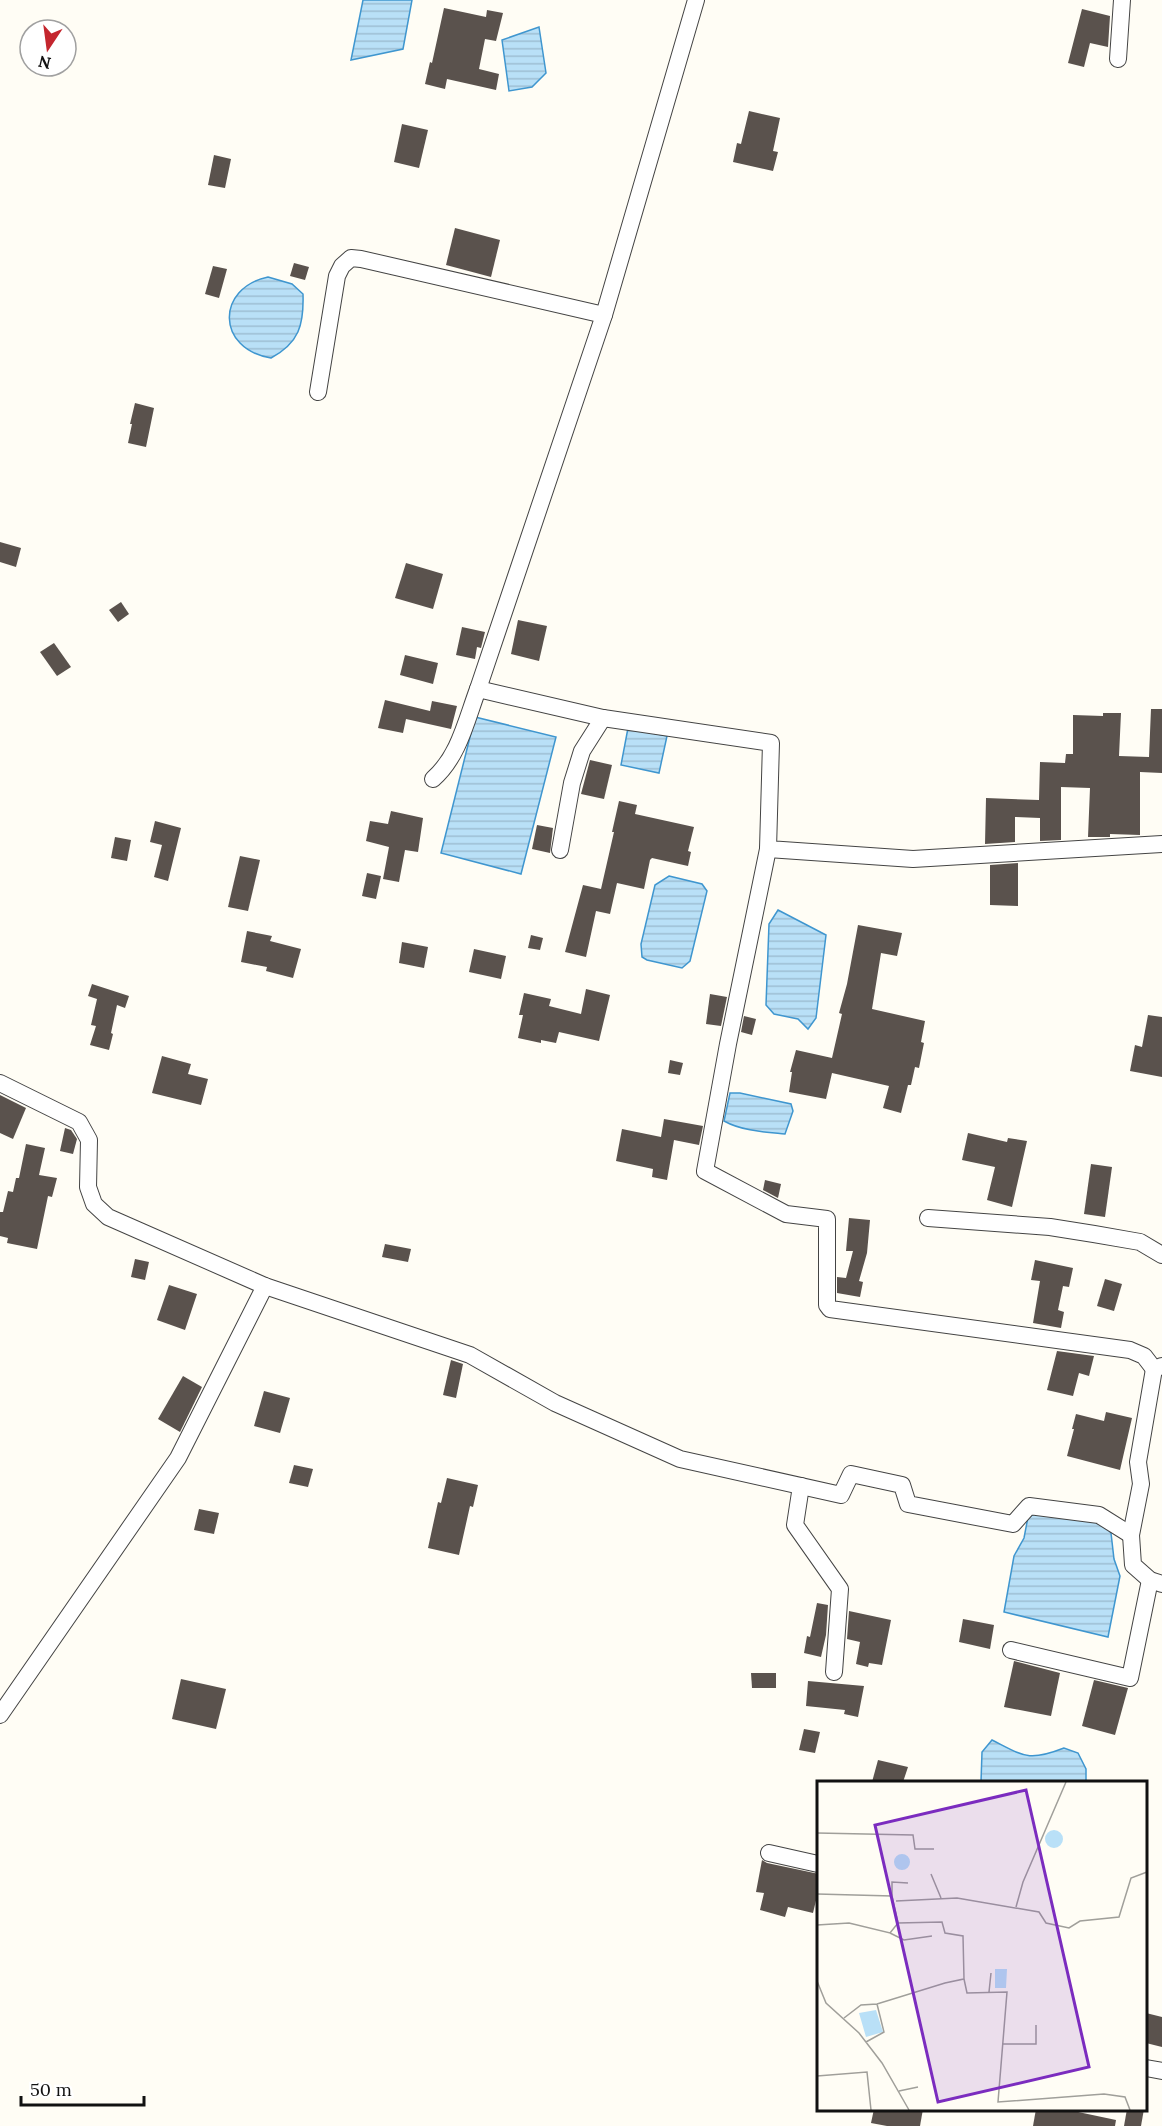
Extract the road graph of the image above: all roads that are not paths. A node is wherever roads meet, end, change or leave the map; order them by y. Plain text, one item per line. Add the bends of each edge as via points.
1 (696, 0) edge
2 (1122, 0) edge
3 (1118, 59) dead end
4 (604, 315) junction
5 (318, 392) dead end
6 (478, 689) junction
7 (603, 718) junction
8 (433, 779) dead end
9 (1162, 844) edge
10 (768, 849) junction
11 (560, 850) dead end
12 (0, 1083) edge
13 (928, 1218) dead end
14 (1162, 1256) edge
15 (265, 1286) junction
16 (1158, 1367) edge
17 (801, 1486) junction
18 (1131, 1535) junction
19 (1156, 1582) edge
20 (1011, 1650) dead end
21 (834, 1672) dead end
22 (0, 1715) edge
23 (769, 1853) dead end
24 (817, 1864) edge
25 (1147, 2068) edge
26 (1162, 2071) edge

1 - 4 street
2 - 3 street
4 - 5 street via 351,258 337,276
4 - 6 street
6 - 7 street
6 - 8 street via 455,752
7 - 10 street via 771,743
7 - 11 street via 582,751
9 - 10 street via 913,859
10 - 16 street via 705,1171 786,1214 827,1219 826,1305 830,1309 1130,1350
12 - 15 street via 79,1122 89,1140 88,1187 94,1204 108,1217
13 - 14 street via 1094,1234 1140,1242
15 - 17 street via 470,1355 555,1403 680,1459
15 - 22 street via 178,1458
16 - 18 street via 1138,1462 1141,1484
17 - 18 street via 841,1495 851,1474 902,1485 908,1504 1013,1524 1029,1506 1099,1515
17 - 21 street via 795,1526 840,1588
18 - 19 street via 1132,1565
19 - 20 street via 1130,1678
23 - 24 street
25 - 26 street

